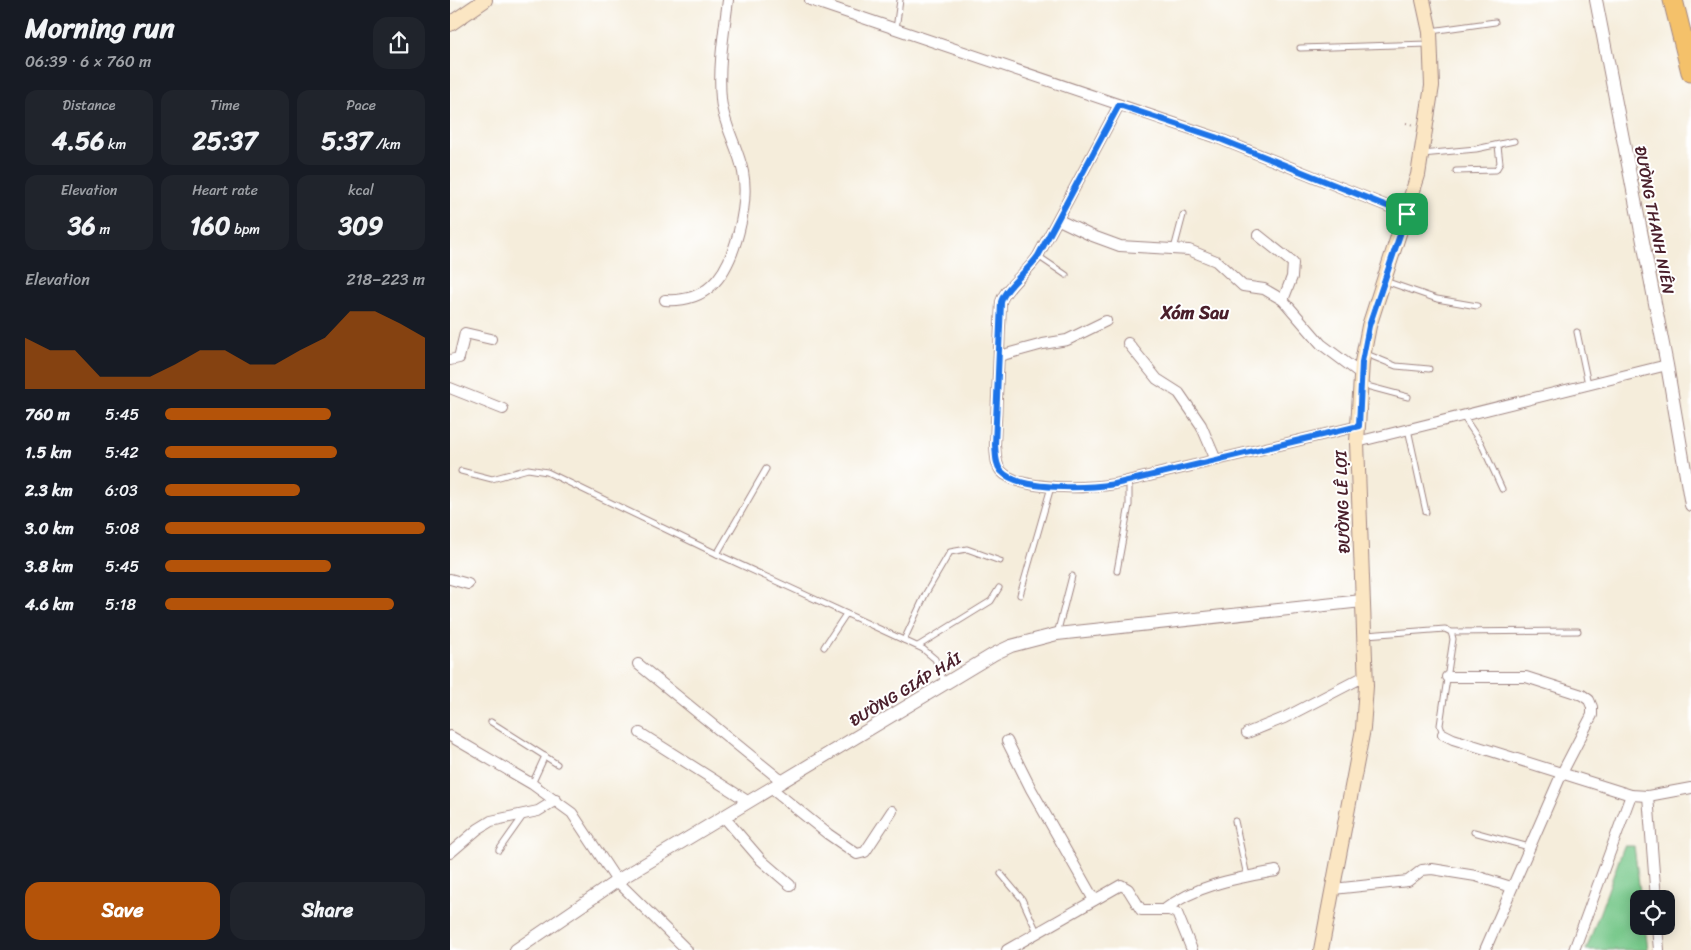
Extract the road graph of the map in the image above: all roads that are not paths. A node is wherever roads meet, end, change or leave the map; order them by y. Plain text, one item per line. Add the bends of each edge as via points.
1 (485, 0) edge
2 (728, 0) edge
3 (810, 0) edge
4 (900, 0) edge
5 (1423, 0) edge
6 (1596, 0) edge
7 (1673, 0) edge
8 (1680, 0) edge
9 (1495, 22) dead end
10 (450, 24) edge
11 (896, 29) junction
12 (1431, 38) junction
13 (1300, 48) dead end
14 (1691, 52) edge
15 (1691, 72) edge
16 (1119, 105) junction
17 (1514, 141) dead end
18 (1498, 146) junction
19 (1422, 154) junction
20 (1456, 171) dead end
21 (1407, 214) junction
22 (1183, 215) dead end
23 (1059, 220) junction
24 (1258, 235) dead end
25 (1174, 249) junction
26 (1038, 256) junction
27 (1066, 275) dead end
28 (1384, 280) junction
29 (665, 300) dead end
30 (1283, 300) junction
31 (1477, 306) dead end
32 (1106, 321) dead end
33 (1577, 332) dead end
34 (491, 339) dead end
35 (1128, 343) dead end
36 (1364, 353) junction
37 (999, 356) junction
38 (450, 360) edge
39 (1667, 365) junction
40 (1429, 369) dead end
41 (1360, 379) junction
42 (1588, 385) junction
43 (450, 388) edge
44 (1408, 397) dead end
45 (503, 409) dead end
46 (1462, 416) junction
47 (1359, 426) junction
48 (1408, 429) junction
49 (1358, 442) junction
50 (1216, 460) junction
51 (766, 468) dead end
52 (461, 471) dead end
53 (1129, 481) junction
54 (1051, 487) junction
55 (1502, 489) dead end
56 (1691, 505) edge
57 (1426, 512) dead end
58 (717, 554) junction
59 (1000, 561) dead end
60 (1117, 570) dead end
61 (1072, 576) dead end
62 (450, 579) edge
63 (468, 584) dead end
64 (998, 588) dead end
65 (1020, 595) dead end
66 (1362, 601) junction
67 (846, 614) junction
68 (1578, 631) dead end
69 (1451, 632) junction
70 (1057, 634) junction
71 (1363, 635) junction
72 (904, 640) junction
73 (918, 646) junction
74 (824, 648) dead end
75 (638, 664) dead end
76 (1365, 676) junction
77 (1446, 677) junction
78 (945, 685) junction
79 (491, 722) dead end
80 (640, 733) dead end
81 (1247, 733) dead end
82 (1443, 734) joint
83 (450, 736) edge
84 (1007, 741) dead end
85 (545, 756) junction
86 (557, 764) dead end
87 (1562, 773) junction
88 (783, 782) junction
89 (532, 784) junction
90 (1691, 788) edge
91 (772, 789) junction
92 (1631, 795) junction
93 (1648, 796) junction
94 (556, 800) junction
95 (749, 802) junction
96 (892, 811) dead end
97 (524, 815) junction
98 (724, 817) junction
99 (1235, 821) dead end
100 (1474, 832) dead end
101 (1529, 847) junction
102 (499, 850) dead end
103 (450, 853) edge
104 (1276, 871) dead end
105 (1001, 874) dead end
106 (1247, 876) junction
107 (617, 881) junction
108 (790, 885) dead end
109 (1511, 887) junction
110 (1333, 889) junction
111 (1655, 890) edge
112 (1094, 900) junction
113 (1164, 910) junction
114 (1038, 934) junction
115 (1658, 935) edge
116 (516, 950) edge
117 (688, 950) edge
118 (1008, 950) edge
119 (1192, 950) edge
120 (1321, 950) edge
121 (1485, 950) edge
122 (1574, 950) edge
123 (1659, 950) edge

1 - 10 main road
2 - 29 street via 720,76 721,101 744,173 740,227 724,269 711,286 688,299
3 - 11 street
4 - 11 lane
5 - 12 main road, ĐƯỜNG LÊ LỢI
6 - 39 street, ĐƯỜNG THANH NIÊN
7 - 15 highway
8 - 14 highway
9 - 12 lane
11 - 16 street
12 - 13 lane
12 - 19 main road, ĐƯỜNG LÊ LỢI via 1432,86
16 - 21 street via 1215,137
16 - 23 street
17 - 18 lane
18 - 19 lane
18 - 20 lane via 1500,163 1496,170
19 - 21 main road, ĐƯỜNG LÊ LỢI
21 - 28 main road, ĐƯỜNG LÊ LỢI
22 - 25 lane
23 - 25 street via 1120,246
23 - 26 street
24 - 30 street via 1293,263 1292,278
25 - 30 street via 1202,254 1222,265 1241,284 1271,292
26 - 27 lane
26 - 37 street via 1002,298
28 - 31 lane via 1437,299
28 - 36 main road, ĐƯỜNG LÊ LỢI
30 - 41 street via 1321,344
32 - 37 street via 1067,340
33 - 42 lane
34 - 38 street via 465,333 459,358
35 - 50 street via 1157,378 1179,393 1201,425
36 - 40 lane via 1396,366
36 - 41 main road, ĐƯỜNG LÊ LỢI
37 - 54 street via 996,463 1010,476
39 - 42 street
39 - 56 street, ĐƯỜNG THANH NIÊN
41 - 44 lane
41 - 47 main road, ĐƯỜNG LÊ LỢI
42 - 46 street
43 - 45 street
46 - 48 street
46 - 55 lane via 1481,443
47 - 49 main road, ĐƯỜNG LÊ LỢI
47 - 50 street
48 - 49 street
48 - 57 lane
49 - 66 main road, ĐƯỜNG LÊ LỢI
50 - 53 street
51 - 58 lane
52 - 58 lane via 492,479 528,469 546,472
53 - 54 street via 1088,488
53 - 60 lane via 1129,505
54 - 65 lane
58 - 67 lane
59 - 72 lane via 967,549 950,552
61 - 70 lane
62 - 63 street
64 - 73 lane via 991,601
66 - 70 street, ĐƯỜNG GIÁP HẢI
66 - 71 main road, ĐƯỜNG LÊ LỢI
67 - 72 lane
67 - 74 lane
68 - 69 lane
69 - 71 lane via 1445,629
69 - 77 lane via 1453,639
70 - 78 street, ĐƯỜNG GIÁP HẢI via 1002,650
71 - 76 main road, ĐƯỜNG LÊ LỢI
72 - 73 lane
73 - 78 lane via 934,659
75 - 88 street
76 - 81 street via 1284,718
76 - 110 main road, ĐƯỜNG LÊ LỢI via 1359,758
77 - 82 lane via 1440,725
77 - 87 street via 1526,676 1573,691 1589,700 1592,715
78 - 88 street, ĐƯỜNG GIÁP HẢI
79 - 85 lane
80 - 95 street
82 - 87 street
83 - 89 street
84 - 112 street
85 - 86 lane
85 - 89 lane
87 - 92 street
87 - 101 street
88 - 91 street, ĐƯỜNG GIÁP HẢI
89 - 94 street
90 - 93 street
91 - 95 street, ĐƯỜNG GIÁP HẢI
91 - 96 street via 857,854 865,852
92 - 93 street
92 - 122 street
93 - 111 street
94 - 97 street
94 - 107 street via 572,813
95 - 98 street, ĐƯỜNG GIÁP HẢI
97 - 102 lane
97 - 103 street via 491,821
98 - 107 street, ĐƯỜNG GIÁP HẢI
98 - 108 street via 761,860
99 - 106 lane
100 - 101 lane
101 - 109 street
104 - 106 street
105 - 114 lane via 1022,900
106 - 113 street via 1197,891
107 - 116 street, ĐƯỜNG GIÁP HẢI
107 - 117 street
109 - 110 street via 1464,873 1432,869 1422,870 1408,881
109 - 121 street
110 - 120 main road, ĐƯỜNG LÊ LỢI
112 - 113 street via 1121,885 1128,889 1141,910
112 - 114 street
113 - 119 street via 1173,911 1180,917
114 - 118 street
115 - 123 street

